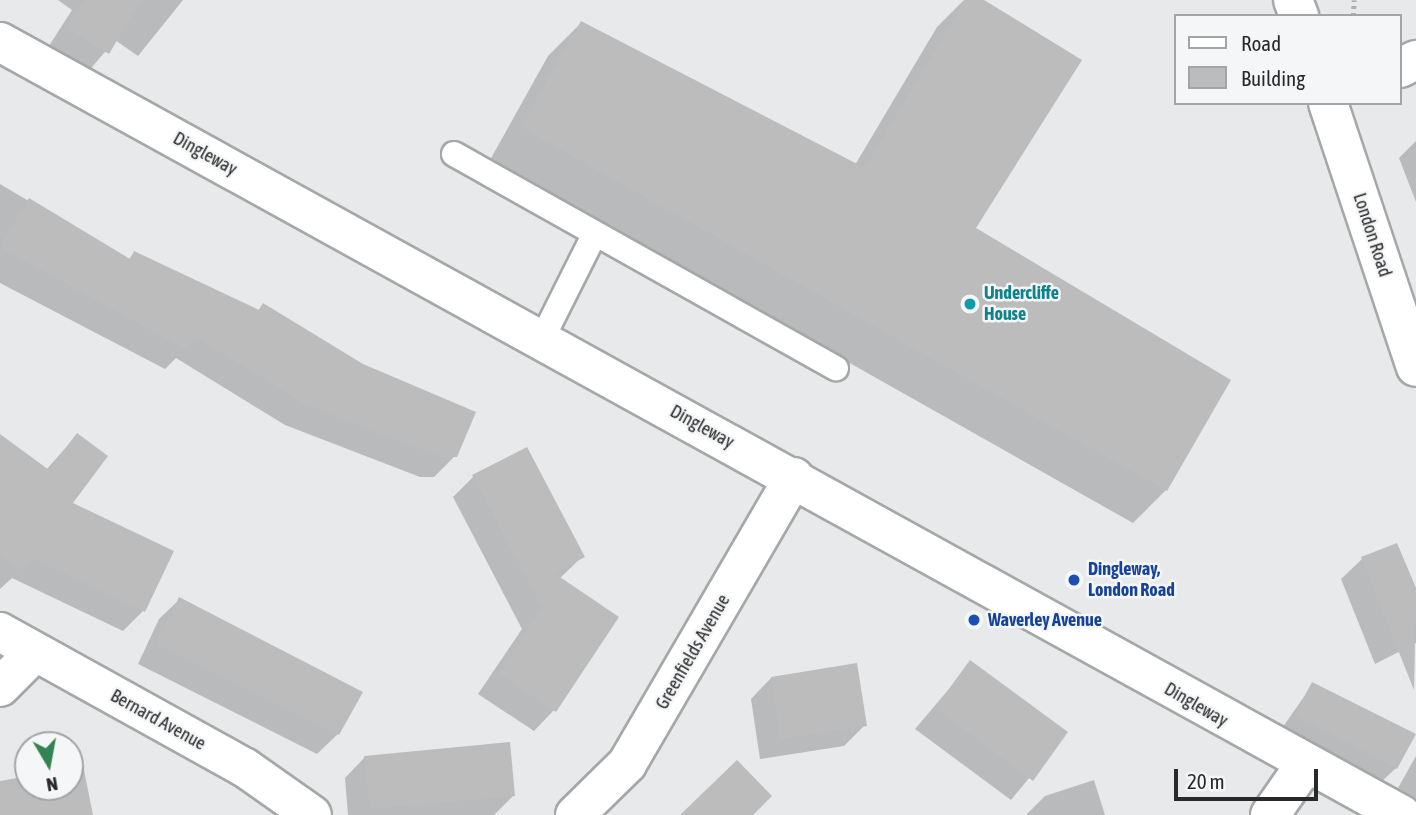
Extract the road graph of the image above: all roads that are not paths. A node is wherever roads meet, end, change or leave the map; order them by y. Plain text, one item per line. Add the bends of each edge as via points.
1 (0, 42) edge
2 (1330, 105) edge
3 (454, 154) dead end
4 (593, 237) junction
5 (542, 339) junction
6 (1416, 367) edge
7 (836, 368) dead end
8 (794, 477) junction
9 (0, 632) edge
10 (35, 652) junction
11 (0, 687) edge
12 (1304, 766) junction
13 (312, 815) edge
14 (575, 815) edge
15 (1270, 815) edge
16 (1402, 815) edge

1 - 5 main road, Dingleway
2 - 6 main road, London Road
3 - 4 lane
4 - 5 lane
4 - 7 lane
5 - 8 main road, Dingleway
8 - 12 main road, Dingleway
8 - 14 main road, Greenfields Avenue via 626,764
9 - 10 main road, Bernard Avenue
10 - 11 main road
10 - 13 main road, Bernard Avenue via 244,767
12 - 15 main road
12 - 16 main road, Dingleway

